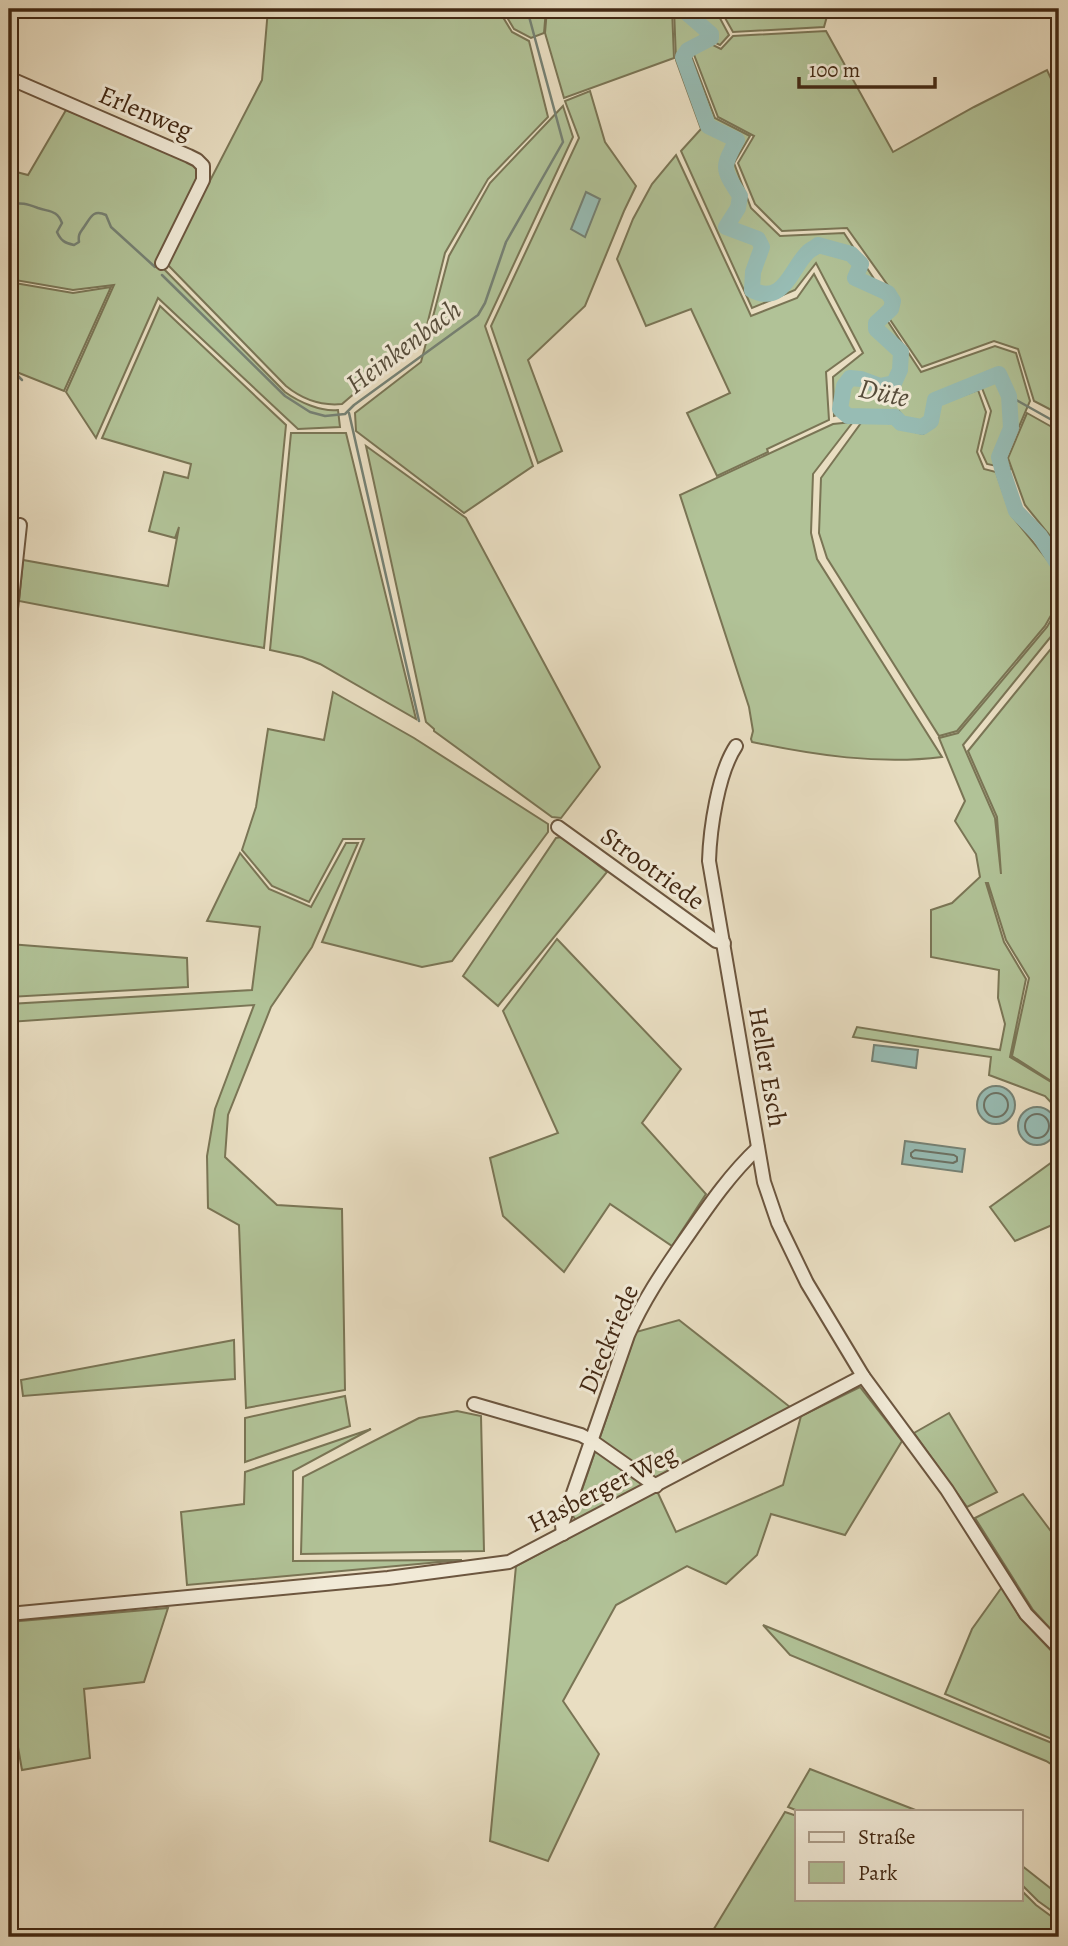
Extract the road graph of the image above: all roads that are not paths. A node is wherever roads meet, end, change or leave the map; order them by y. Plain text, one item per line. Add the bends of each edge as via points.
1 (9, 78) edge
2 (162, 263) dead end
3 (20, 524) dead end
4 (9, 627) edge
5 (736, 747) dead end
6 (558, 827) dead end
7 (724, 943) junction
8 (758, 1148) junction
9 (863, 1376) junction
10 (474, 1404) dead end
11 (592, 1441) junction
12 (656, 1486) junction
13 (563, 1534) junction
14 (9, 1614) edge
15 (1059, 1648) edge

1 - 2 street, Erlenweg via 204,166 203,180
3 - 4 street
5 - 7 street, Heller Esch via 726,764 710,831 709,861
6 - 7 street, Strootriede
7 - 8 street, Heller Esch
8 - 9 street, Heller Esch via 778,1223 807,1283
8 - 11 street, Dieckriede via 706,1208 640,1308
9 - 12 street, Hasberger Weg
9 - 15 street via 947,1490 1026,1614
10 - 11 street
11 - 12 street
11 - 13 street, Dieckriede via 562,1525
12 - 13 street, Hasberger Weg
13 - 14 street, Hasberger Weg via 509,1562

